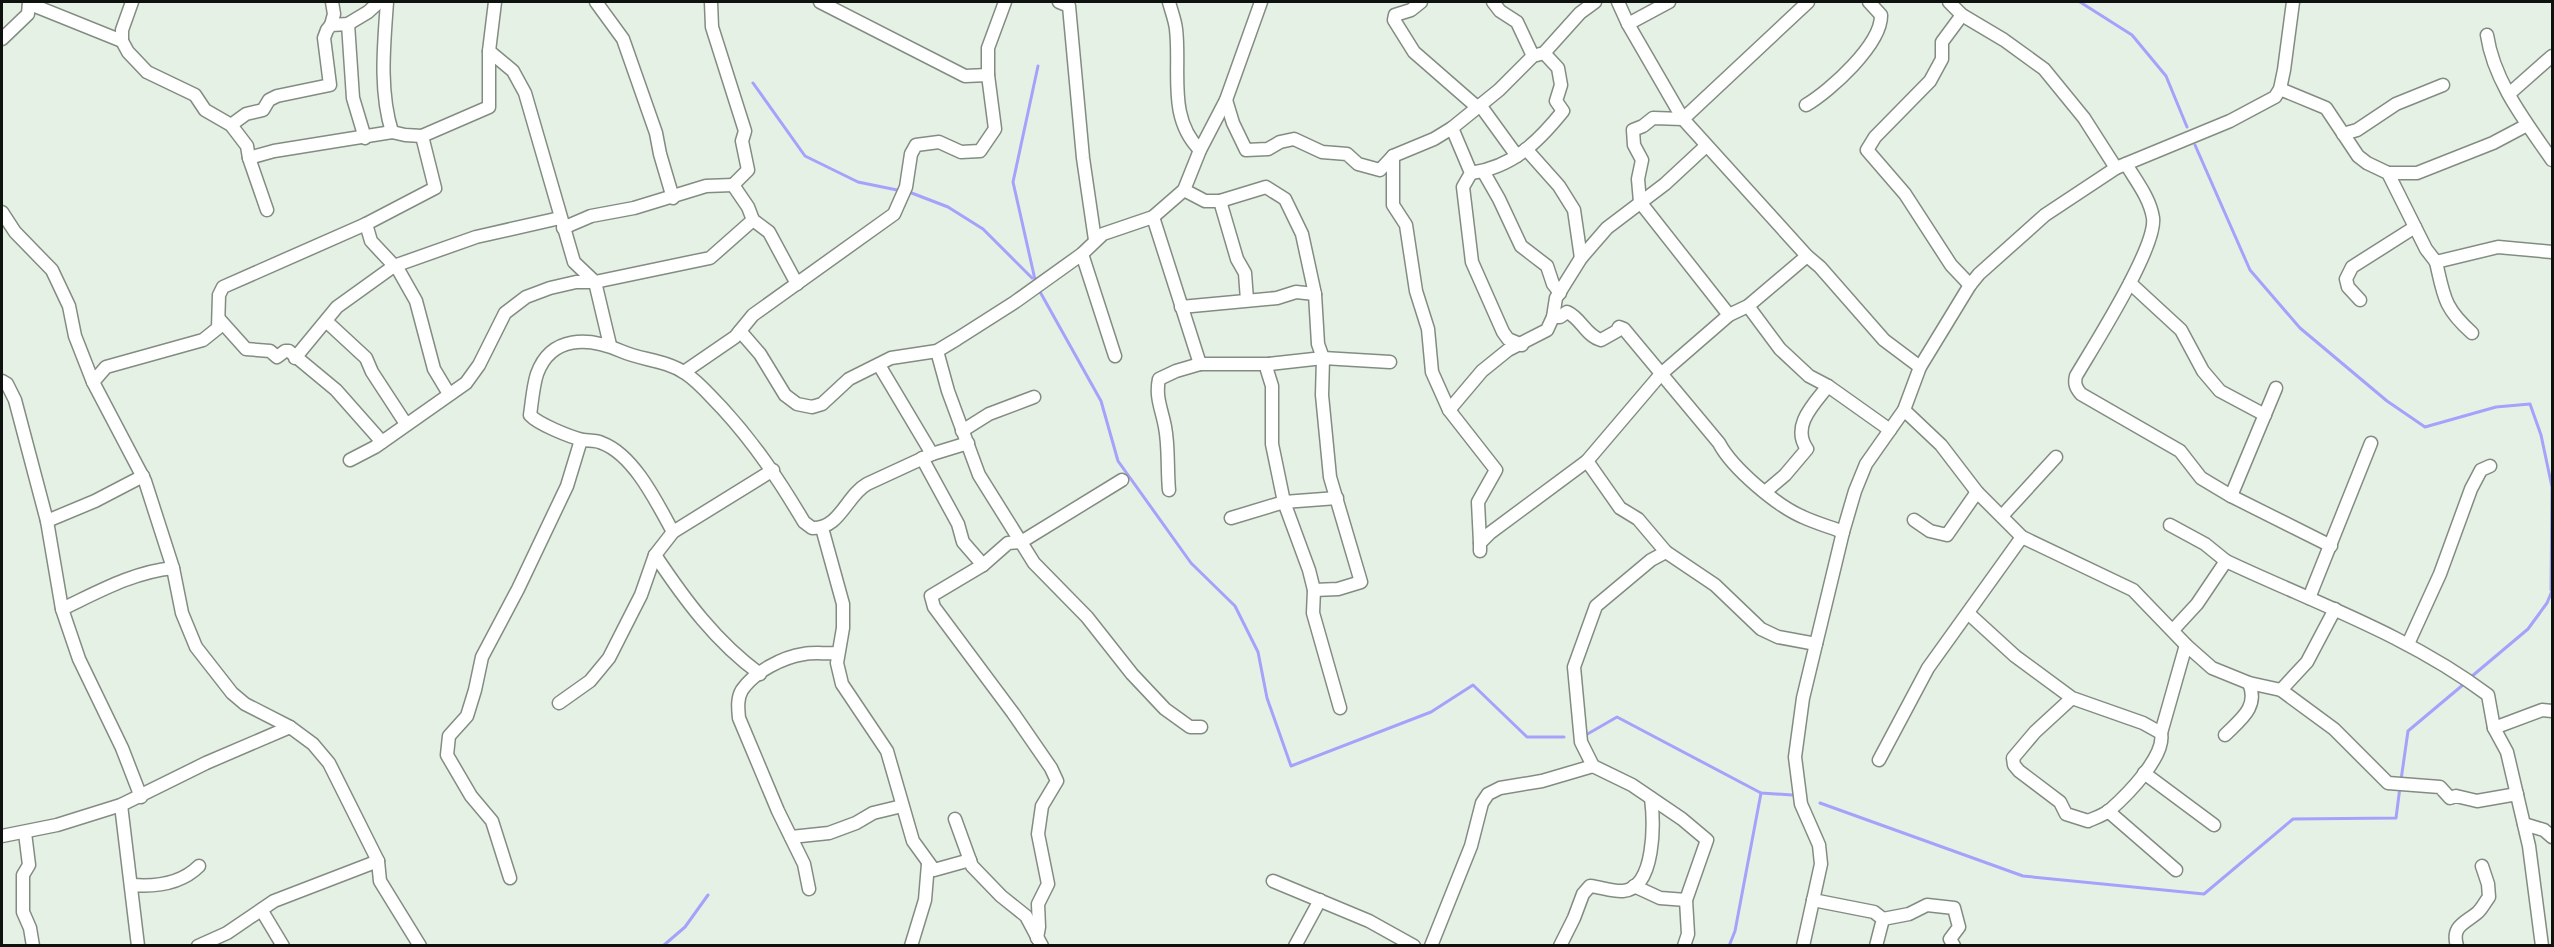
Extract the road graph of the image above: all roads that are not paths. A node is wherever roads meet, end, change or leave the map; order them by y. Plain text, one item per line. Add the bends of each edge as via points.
1 (132, 2) edge
2 (332, 2) edge
3 (379, 2) edge
4 (387, 2) edge
5 (495, 2) edge
6 (596, 2) edge
7 (711, 2) edge
8 (820, 2) edge
9 (1005, 2) edge
10 (1059, 2) edge
11 (1169, 2) edge
12 (1261, 2) edge
13 (1421, 2) edge
14 (1493, 2) edge
15 (1595, 2) edge
16 (1618, 2) edge
17 (1669, 2) edge
18 (1808, 2) edge
19 (1869, 2) edge
20 (1949, 2) edge
21 (2293, 2) edge
22 (29, 3) edge
23 (1962, 15) junction
24 (348, 24) junction
25 (1628, 24) junction
26 (331, 26) junction
27 (2487, 35) dead end
28 (2, 39) edge
29 (122, 41) junction
30 (489, 51) junction
31 (1538, 55) junction
32 (2553, 56) edge
33 (988, 75) junction
34 (2443, 85) dead end
35 (2281, 93) junction
36 (2509, 94) junction
37 (1226, 100) junction
38 (1806, 105) dead end
39 (1478, 106) junction
40 (1683, 119) junction
41 (231, 125) junction
42 (2527, 125) junction
43 (1452, 128) junction
44 (392, 132) junction
45 (2343, 134) junction
46 (422, 136) junction
47 (365, 138) junction
48 (1706, 146) junction
49 (1200, 150) junction
50 (1522, 153) junction
51 (1393, 156) junction
52 (249, 158) junction
53 (2553, 160) edge
54 (2121, 166) junction
55 (1477, 172) junction
56 (2388, 172) junction
57 (733, 185) junction
58 (1184, 190) junction
59 (674, 198) junction
60 (1220, 201) junction
61 (1640, 202) junction
62 (267, 210) dead end
63 (2, 212) edge
64 (1153, 218) junction
65 (753, 220) junction
66 (562, 223) junction
67 (366, 224) junction
68 (2415, 227) junction
69 (1095, 240) junction
70 (2553, 252) edge
71 (1082, 254) junction
72 (1807, 256) junction
73 (1581, 258) junction
74 (2436, 262) junction
75 (394, 266) junction
76 (595, 282) junction
77 (2130, 283) junction
78 (797, 284) junction
79 (1970, 285) junction
80 (1560, 293) junction
81 (1315, 294) junction
82 (1247, 300) junction
83 (2360, 300) dead end
84 (1748, 306) junction
85 (1181, 307) junction
86 (1729, 315) junction
87 (1553, 318) junction
88 (220, 321) junction
89 (326, 321) junction
90 (740, 331) junction
91 (2472, 333) dead end
92 (610, 345) junction
93 (1522, 345) junction
94 (937, 351) junction
95 (1115, 356) dead end
96 (295, 358) junction
97 (1323, 358) junction
98 (1390, 362) dead end
99 (1200, 364) junction
100 (1269, 364) junction
101 (879, 365) junction
102 (1920, 367) junction
103 (684, 372) junction
104 (1661, 374) junction
105 (2, 381) edge
106 (93, 382) junction
107 (1828, 386) junction
108 (2276, 388) dead end
109 (448, 394) junction
110 (1034, 397) dead end
111 (1449, 410) junction
112 (1904, 410) junction
113 (2265, 415) junction
114 (406, 424) junction
115 (1890, 430) junction
116 (962, 431) junction
117 (581, 440) junction
118 (382, 442) junction
119 (968, 443) junction
120 (2371, 443) dead end
121 (927, 456) junction
122 (2056, 457) dead end
123 (350, 460) dead end
124 (1587, 461) junction
125 (2490, 466) dead end
126 (773, 470) junction
127 (143, 476) junction
128 (1122, 480) dead end
129 (1169, 490) dead end
130 (1765, 492) junction
131 (1977, 492) junction
132 (2231, 496) junction
133 (1337, 498) junction
134 (1284, 502) junction
135 (2002, 516) junction
136 (1231, 518) dead end
137 (1914, 520) dead end
138 (47, 521) junction
139 (2170, 525) dead end
140 (822, 528) junction
141 (673, 532) junction
142 (1843, 532) junction
143 (2022, 537) junction
144 (1021, 542) junction
145 (2331, 546) junction
146 (1666, 552) junction
147 (655, 555) junction
148 (2226, 561) junction
149 (983, 565) junction
150 (173, 568) junction
151 (1314, 590) junction
152 (2309, 598) junction
153 (62, 609) junction
154 (2335, 609) junction
155 (1969, 614) junction
156 (2173, 630) junction
157 (1816, 644) junction
158 (2408, 644) junction
159 (2186, 645) junction
160 (837, 653) junction
161 (760, 674) junction
162 (2249, 683) junction
163 (2281, 690) junction
164 (2072, 698) junction
165 (559, 703) dead end
166 (1340, 708) dead end
167 (2553, 711) edge
168 (290, 727) junction
169 (1201, 727) dead end
170 (2494, 728) junction
171 (2161, 733) junction
172 (2225, 735) dead end
173 (1879, 760) dead end
174 (1593, 766) junction
175 (2144, 773) junction
176 (2517, 794) junction
177 (141, 797) junction
178 (1651, 798) junction
179 (122, 805) junction
180 (902, 806) junction
181 (2108, 812) junction
182 (955, 819) dead end
183 (2524, 824) junction
184 (2214, 825) dead end
185 (25, 833) junction
186 (2, 836) edge
187 (791, 837) junction
188 (2553, 837) edge
189 (970, 860) junction
190 (378, 861) junction
191 (928, 864) junction
192 (199, 866) dead end
193 (2482, 866) dead end
194 (2176, 870) dead end
195 (510, 878) dead end
196 (1273, 880) dead end
197 (132, 885) junction
198 (1634, 886) junction
199 (809, 889) dead end
200 (1320, 900) junction
201 (1686, 900) junction
202 (1812, 900) junction
203 (262, 911) junction
204 (1882, 919) junction
205 (1039, 942) edge
206 (33, 945) edge
207 (138, 945) edge
208 (198, 945) edge
209 (283, 945) edge
210 (420, 945) edge
211 (911, 945) edge
212 (1295, 945) edge
213 (1414, 945) edge
214 (1431, 945) edge
215 (1560, 945) edge
216 (1684, 945) edge
217 (1803, 945) edge
218 (1876, 945) edge
219 (1954, 945) edge
220 (2457, 945) edge
221 (2542, 945) edge

1 - 29 street
2 - 26 street
3 - 24 street
4 - 44 street via 382,58 386,113
5 - 30 street
6 - 59 street via 623,39
7 - 57 street via 712,27 745,131 742,141 748,170
8 - 33 street via 965,76
9 - 33 street via 988,48
10 - 69 street via 1069,6
11 - 49 street via 1176,28 1180,119
12 - 37 street
13 - 39 street via 1395,15 1394,20 1414,52
14 - 31 street via 1517,22
15 - 31 street
16 - 25 street
17 - 25 street
18 - 40 street
19 - 38 street via 1881,15 1878,32 1842,79
20 - 23 street
21 - 35 street
22 - 28 street via 28,14
22 - 29 street
23 - 54 street via 2044,69
23 - 79 street via 1942,42 1942,59 1930,81 1867,150 1905,194 1951,265
24 - 26 street
24 - 47 street via 353,98
25 - 40 street
26 - 41 street via 324,38 330,85 277,96 268,100 263,110 246,114
27 - 36 street via 2490,55
29 - 41 street via 147,72 195,95 205,110
30 - 46 street via 489,107
30 - 66 street via 513,71 525,93
31 - 39 street
31 - 50 street via 1558,68 1561,85 1556,101 1563,111
32 - 36 street
33 - 78 street via 995,129 980,151 961,152 939,142 916,146 906,187 894,214
34 - 45 street via 2396,104 2357,130
35 - 45 street via 2326,108
35 - 54 street via 2230,120
36 - 42 street
37 - 49 street
37 - 51 street via 1246,150 1268,149 1294,140 1322,152 1347,154 1358,164 1380,170
39 - 43 street
39 - 50 street
40 - 48 street
40 - 61 street via 1653,118 1633,130 1634,145 1642,160 1638,179
41 - 52 street via 247,146
42 - 53 street
42 - 56 street via 2417,173
43 - 51 street
43 - 55 street
44 - 46 street
44 - 47 street
45 - 56 street via 2358,156
46 - 67 street via 435,188
47 - 52 street
48 - 61 street
48 - 72 street
49 - 58 street
50 - 55 street
50 - 73 street via 1559,186 1574,210
51 - 111 street via 1393,205 1406,225 1416,291 1428,329 1432,372
52 - 62 street
54 - 77 street via 2149,201 2154,220
54 - 79 street via 2045,215
55 - 80 street via 1499,199 1521,246 1547,266
55 - 93 street via 1463,187 1472,262 1503,332
56 - 68 street
57 - 59 street via 706,186
57 - 65 street
58 - 60 street via 1205,201
58 - 64 street
59 - 66 street
60 - 81 street via 1266,187 1285,199 1302,234
60 - 82 street via 1245,273
61 - 73 street via 1607,228
61 - 86 street
63 - 106 street via 15,232 52,270 69,306 75,336
64 - 69 street
64 - 85 street
65 - 76 street via 710,258
65 - 78 street via 769,232
66 - 75 street via 476,237
66 - 76 street via 574,262
67 - 75 street via 371,241
67 - 88 street via 223,286 219,295
68 - 74 street
68 - 83 street via 2352,267 2346,279
69 - 71 street
70 - 74 street via 2498,247
71 - 94 street
71 - 95 street
72 - 84 street
72 - 102 street via 1884,340
73 - 80 street
74 - 91 street via 2445,300 2454,317
75 - 89 street via 337,307
75 - 109 street via 416,300 434,369
76 - 92 street
76 - 109 street via 576,282 526,297 506,313 466,383
77 - 113 street via 2181,330 2203,371 2220,391
77 - 132 street via 2076,376 2076,388 2080,394 2180,452 2201,478
78 - 90 street via 753,315
79 - 102 street
80 - 87 street
81 - 82 street via 1296,292
81 - 97 street via 1318,344
82 - 85 street
84 - 86 street
84 - 107 street via 1780,349 1809,376
85 - 99 street
86 - 104 street
87 - 93 street via 1547,330
87 - 104 street via 1567,312 1575,316 1594,339 1601,340 1619,327 1624,329
88 - 96 street via 246,349 270,351 277,357 289,351
88 - 106 street via 218,328 203,340 106,367
89 - 96 street
89 - 114 street via 366,358
90 - 101 street via 760,354 785,395 797,404 822,404 849,379
90 - 103 street
92 - 103 street
92 - 117 street via 564,343 551,351 537,374 530,415 537,423
93 - 111 street via 1508,350 1482,371
94 - 101 street via 891,358
94 - 116 street
96 - 118 street via 336,390
97 - 98 street
97 - 100 street
97 - 133 street via 1325,431 1330,477
99 - 100 street
99 - 129 street via 1176,370 1160,380 1157,389 1166,428
100 - 134 street via 1272,444
101 - 121 street
102 - 112 street
103 - 126 street via 701,385
104 - 124 street
104 - 130 street via 1727,458
105 - 138 street via 15,400
106 - 127 street
107 - 115 street
107 - 130 street via 1800,428 1800,439 1807,449
108 - 113 street
109 - 114 street
110 - 116 street via 989,414
111 - 124 street via 1496,470 1478,502 1480,547 1490,533
112 - 115 street
112 - 131 street via 1941,445
113 - 132 street
114 - 118 street
115 - 142 street via 1866,464
116 - 119 street
117 - 141 street via 601,442 620,454 651,491
117 - 195 street via 567,486 482,657 467,716 449,736 447,755 471,796 492,821
118 - 123 street
119 - 121 street
119 - 144 street via 979,475
120 - 145 street
121 - 140 street via 861,488 836,518
121 - 149 street via 963,542
122 - 135 street
124 - 146 street via 1620,508 1638,519
125 - 158 street via 2481,470 2471,489 2440,574
126 - 140 street via 804,522 812,528
126 - 141 street
127 - 138 street
127 - 150 street
128 - 144 street
130 - 142 street via 1802,517
131 - 135 street
131 - 137 street via 1947,535 1930,531
132 - 145 street
133 - 134 street
133 - 151 street via 1361,582 1338,589
134 - 136 street
134 - 151 street
135 - 143 street
138 - 153 street
139 - 148 street
140 - 160 street via 843,604
141 - 147 street
142 - 157 street
143 - 155 street
143 - 156 street via 2133,590
144 - 149 street via 1008,543
144 - 169 street via 1034,563 1088,617 1165,709 1190,727
145 - 152 street
146 - 157 street via 1715,585 1761,629 1778,637
146 - 174 street via 1596,606 1574,667 1581,742
147 - 161 street via 701,620 735,657
147 - 165 street via 641,595 609,658 590,681
148 - 152 street
148 - 156 street via 2197,604
149 - 205 street via 931,596 934,608 1013,713 1057,781 1042,806 1038,834 1048,884 1038,904
150 - 153 street via 134,576
150 - 168 street via 182,613 207,664 245,704
151 - 166 street via 1313,613
152 - 154 street
153 - 177 street via 79,659
154 - 158 street
154 - 163 street via 2307,662
155 - 164 street via 2015,656
155 - 173 street via 1928,668
156 - 159 street
157 - 202 street via 1795,757 1802,804 1819,845 1821,864
158 - 170 street via 2488,694
159 - 162 street via 2212,669
159 - 171 street
160 - 161 street via 804,654 779,662
160 - 180 street via 842,684 887,751
161 - 187 street via 742,690 739,718
162 - 163 street
162 - 172 street via 2253,693 2250,710
163 - 176 street via 2334,729 2388,783 2440,787 2450,798 2477,801
164 - 171 street
164 - 181 street via 2035,732 2013,758 2014,765 2060,802 2067,814 2088,821
167 - 170 street via 2542,710
168 - 177 street
168 - 190 street via 313,744 329,764
170 - 176 street via 2507,752
171 - 175 street via 2162,745
174 - 178 street
174 - 214 street via 1488,794
175 - 181 street
175 - 184 street
176 - 183 street
177 - 179 street
178 - 198 street via 1652,850 1640,882
178 - 201 street via 1707,840
179 - 185 street
179 - 197 street
180 - 187 street via 873,813 829,833
180 - 191 street via 913,841
181 - 194 street
182 - 189 street
183 - 188 street
183 - 221 street
185 - 186 street
185 - 206 street via 29,865 23,875 24,912
187 - 199 street via 804,864
189 - 191 street via 934,870
189 - 205 street via 1001,896 1026,916
190 - 203 street via 274,901
190 - 210 street via 380,881
191 - 211 street via 925,900
192 - 197 street via 189,876 170,883
193 - 220 street via 2489,897 2478,912 2459,926 2454,937
196 - 200 street
197 - 207 street
198 - 201 street via 1660,898
198 - 215 street via 1622,891 1590,886
200 - 212 street
200 - 213 street
201 - 216 street via 1688,934
202 - 204 street via 1874,912
202 - 217 street
203 - 208 street via 227,933
203 - 209 street
204 - 218 street
204 - 219 street via 1909,914 1927,905 1954,908 1959,927 1950,939

